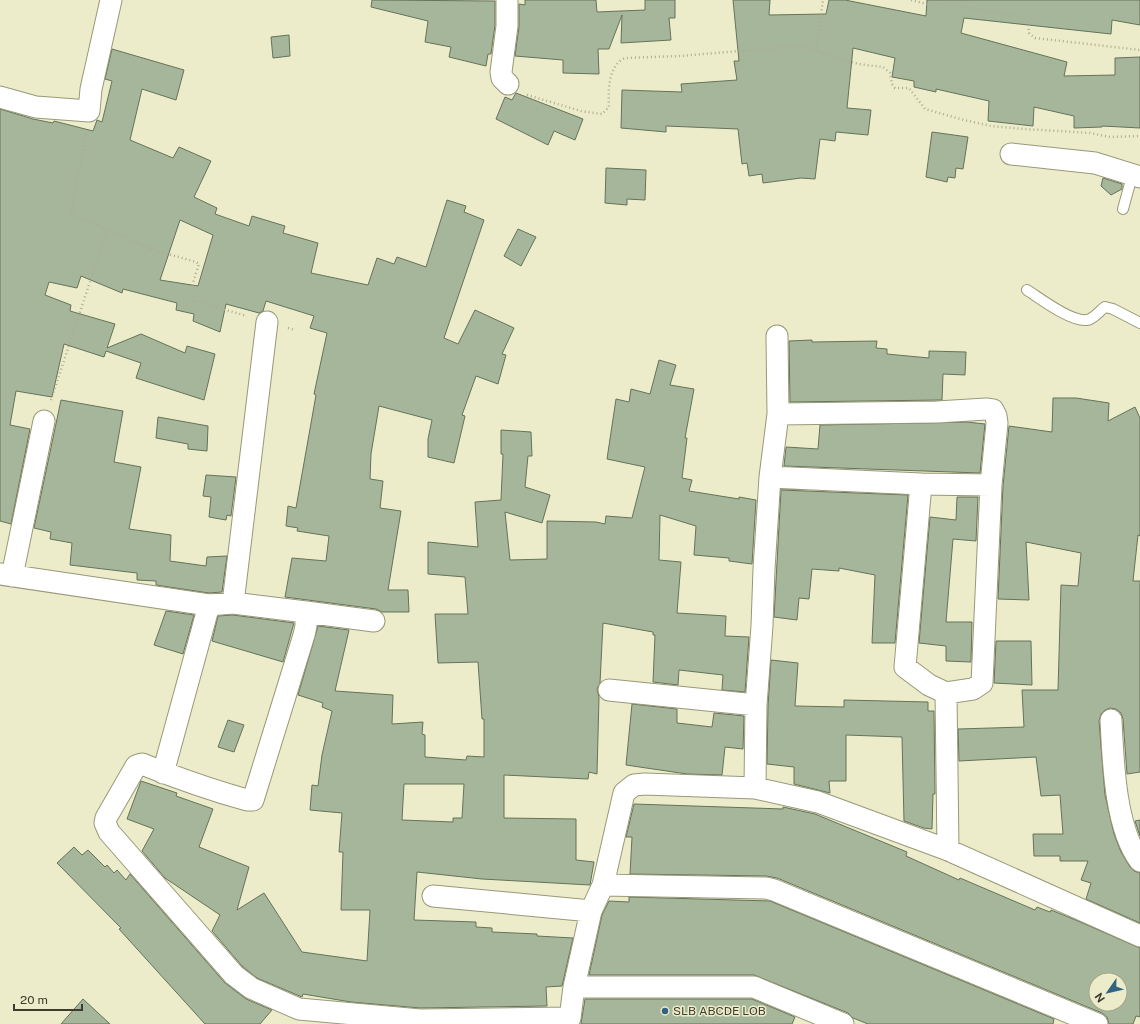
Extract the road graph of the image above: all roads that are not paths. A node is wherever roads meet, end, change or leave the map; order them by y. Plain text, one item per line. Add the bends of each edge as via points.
1 (112, 0) edge
2 (507, 0) edge
3 (508, 84) road end
4 (0, 97) edge
5 (1010, 154) dead end
6 (1136, 176) edge
7 (1123, 209) dead end
8 (1027, 290) dead end
9 (267, 322) road end
10 (1140, 323) edge
11 (777, 336) dead end
12 (778, 414) junction
13 (44, 422) road end
14 (770, 477) junction
15 (921, 484) junction
16 (991, 485) junction
17 (6, 575) edge
18 (233, 603) junction
19 (209, 605) junction
20 (306, 612) junction
21 (374, 621) dead end
22 (609, 690) dead end
23 (946, 693) junction
24 (756, 705) junction
25 (1111, 720) dead end
26 (163, 772) junction
27 (755, 788) junction
28 (948, 850) junction
29 (1140, 861) edge
30 (603, 885) junction
31 (433, 896) dead end
32 (591, 911) junction
33 (1140, 936) edge
34 (574, 988) junction
35 (300, 1016) edge
36 (802, 1016) edge
37 (571, 1021) edge
38 (420, 1022) edge
39 (843, 1024) edge
40 (1096, 1024) edge

1 - 4 street via 88,111 36,107
2 - 3 street via 507,26 501,72 502,78
5 - 6 street via 1096,163
6 - 7 lane
8 - 10 lane via 1066,314 1082,320 1091,319 1105,307 1113,308
9 - 18 street
11 - 12 street
12 - 14 street
12 - 16 street via 937,412 986,408 993,410 997,423
13 - 17 street
14 - 15 street
14 - 24 street
15 - 16 street
15 - 23 street via 905,667 929,685
16 - 23 street via 982,683 973,689
17 - 19 street
18 - 19 street
18 - 20 street
19 - 26 street
20 - 21 street
20 - 26 street via 304,635 253,800
22 - 24 street
23 - 28 street
24 - 27 street
25 - 29 street via 1113,768 1124,828
26 - 35 street via 142,764 136,766 106,818 106,827 183,918 243,983
27 - 28 street via 818,802
27 - 30 street via 645,784 628,788 624,793
28 - 33 street
30 - 32 street
30 - 40 street via 774,890
31 - 32 street
32 - 34 street
34 - 36 street via 754,987
34 - 37 street
35 - 38 street
36 - 39 street
37 - 38 street

